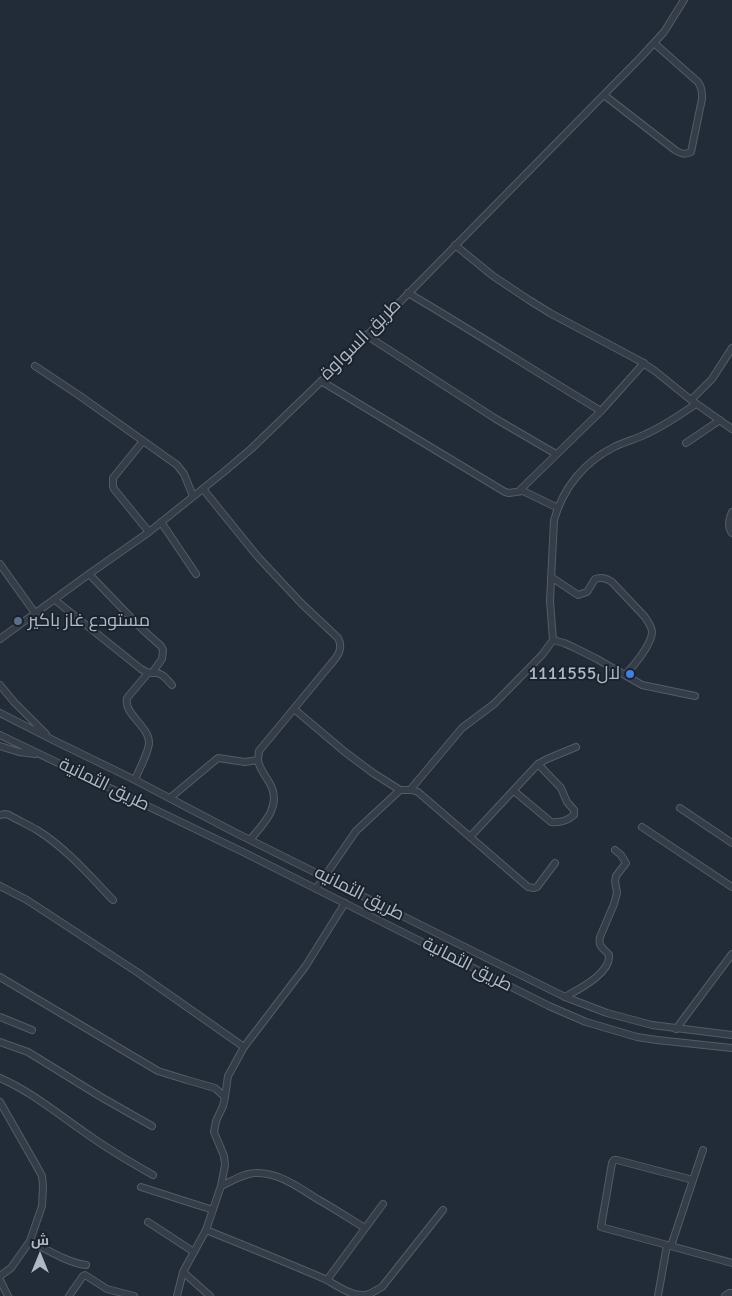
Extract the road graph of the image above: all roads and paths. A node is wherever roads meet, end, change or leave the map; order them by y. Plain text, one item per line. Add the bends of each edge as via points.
1 (684, 0) edge
2 (654, 43) junction
3 (604, 95) junction
4 (455, 245) junction
5 (408, 292) junction
6 (366, 335) junction
7 (732, 348) edge
8 (644, 363) junction
9 (35, 366) dead end
10 (321, 381) junction
11 (694, 402) junction
12 (601, 411) junction
13 (720, 420) junction
14 (732, 429) edge
15 (142, 441) junction
16 (686, 443) dead end
17 (556, 454) junction
18 (203, 489) junction
19 (519, 491) junction
20 (193, 496) junction
21 (558, 508) junction
22 (732, 512) edge
23 (161, 522) junction
24 (149, 532) junction
25 (732, 533) edge
26 (0, 564) edge
27 (89, 574) junction
28 (196, 574) dead end
29 (551, 577) junction
30 (55, 600) junction
31 (35, 614) junction
32 (0, 639) edge
33 (553, 640) junction
34 (150, 673) junction
35 (625, 675) junction
36 (0, 685) edge
37 (172, 685) dead end
38 (694, 696) dead end
39 (294, 709) junction
40 (0, 713) edge
41 (0, 735) edge
42 (50, 738) junction
43 (0, 746) edge
44 (576, 747) dead end
45 (40, 754) junction
46 (258, 760) junction
47 (538, 764) junction
48 (135, 780) junction
49 (400, 790) junction
50 (410, 790) junction
51 (514, 791) junction
52 (170, 798) junction
53 (680, 808) dead end
54 (0, 815) edge
55 (642, 827) dead end
56 (470, 837) junction
57 (250, 840) junction
58 (732, 842) edge
59 (614, 850) dead end
60 (555, 863) dead end
61 (324, 877) junction
62 (0, 886) edge
63 (732, 887) edge
64 (316, 889) junction
65 (113, 900) dead end
66 (345, 903) junction
67 (732, 954) edge
68 (0, 977) edge
69 (565, 997) junction
70 (0, 1017) edge
71 (676, 1028) junction
72 (32, 1030) dead end
73 (732, 1035) edge
74 (0, 1042) edge
75 (244, 1047) junction
76 (732, 1048) edge
77 (0, 1078) edge
78 (225, 1097) junction
79 (0, 1102) edge
80 (152, 1126) dead end
81 (703, 1150) dead end
82 (153, 1175) dead end
83 (693, 1180) junction
84 (221, 1186) junction
85 (141, 1187) dead end
86 (382, 1204) dead end
87 (212, 1210) junction
88 (443, 1210) dead end
89 (148, 1222) dead end
90 (365, 1228) junction
91 (206, 1230) junction
92 (30, 1241) junction
93 (669, 1245) junction
94 (194, 1252) junction
95 (732, 1264) edge
96 (86, 1265) dead end
97 (183, 1272) junction
98 (327, 1280) junction
99 (0, 1281) edge
100 (344, 1293) edge
101 (732, 1293) edge
102 (8, 1296) edge
103 (69, 1296) edge
104 (134, 1296) edge
105 (177, 1296) edge
106 (210, 1296) edge
107 (658, 1296) edge
108 (725, 1296) edge

1 - 2 street, طريق السواوة
2 - 3 street, طريق السواوة
2 - 3 street via 701,87 702,99 691,152 681,154
3 - 4 street, طريق السواوة
4 - 5 street, طريق السواوة
4 - 8 street via 529,300
5 - 6 street, طريق السواوة
5 - 12 street
6 - 10 street, طريق السواوة
6 - 17 street
7 - 11 street
8 - 11 street
8 - 12 street
9 - 15 street
10 - 18 street, طريق السواوة
10 - 19 street via 502,490 510,493
11 - 13 street
11 - 21 street via 661,426 600,455 576,476
12 - 17 street
13 - 14 street
13 - 16 street
15 - 20 street via 181,470
15 - 24 street via 112,483
17 - 19 street
18 - 20 street, طريق السواوة
18 - 39 street via 258,557 340,642 336,658
19 - 21 street
20 - 23 street, طريق السواوة
21 - 29 street via 554,520
22 - 25 street via 728,522
23 - 24 street, طريق السواوة
23 - 28 street
24 - 27 street, طريق السواوة
26 - 31 street
27 - 30 street, طريق السواوة
27 - 34 street via 161,646 162,659
29 - 33 street
29 - 35 street via 578,595 587,592 595,580 604,578 612,582 645,617 652,632 637,661
30 - 31 street, طريق السواوة
30 - 34 street
31 - 32 street, طريق السواوة
33 - 35 street
33 - 50 street via 542,656 494,704 462,728
34 - 37 street via 163,675
34 - 48 street via 126,701 150,743
35 - 38 street via 642,685
36 - 42 street
39 - 46 street via 259,751
39 - 49 street via 358,762
40 - 42 street, طريق الثمانيه
41 - 45 street, طريق الثمانية
42 - 48 street, طريق الثمانيه
43 - 45 street
44 - 47 street
45 - 64 street, طريق الثمانية
46 - 52 street via 245,762 218,758
46 - 57 street via 273,790 275,802
47 - 51 street
47 - 51 street via 561,788 574,814 567,820 551,822
48 - 52 street, طريق الثمانيه
49 - 50 street
49 - 61 street via 356,831
50 - 56 street via 418,792
51 - 56 street
52 - 57 street, طريق الثمانيه
53 - 58 street
54 - 65 street via 9,815 37,830 69,856
55 - 63 street
56 - 60 street via 528,887 536,887
57 - 61 street, طريق الثمانيه
59 - 69 street via 626,863 616,876 614,904 600,937 600,946 609,955 609,961 594,979
61 - 64 street
61 - 69 street, طريق الثمانيه
62 - 75 street via 137,972
64 - 66 street, طريق الثمانية
66 - 75 street via 305,967
66 - 76 street, طريق الثمانية via 586,1022 644,1038
67 - 71 street
68 - 78 street via 158,1071 215,1088
69 - 71 street, طريق الثمانيه via 607,1013
70 - 72 street
71 - 73 street, طريق الثمانيه
74 - 80 street via 28,1052
75 - 78 street via 228,1076
77 - 82 street via 13,1083 121,1157
78 - 84 street via 214,1132 224,1156
79 - 92 street via 42,1176 42,1206
81 - 83 street
83 - 93 street
83 - 93 street via 617,1160 612,1162 602,1227
84 - 87 street
84 - 90 street via 245,1174 262,1172 295,1186
85 - 87 street
86 - 90 street
87 - 91 street
88 - 100 street via 382,1287 363,1295
89 - 94 street
90 - 98 street
91 - 94 street
91 - 98 street
92 - 96 street
92 - 99 street
93 - 95 street
93 - 107 street
94 - 97 street
97 - 105 street
97 - 106 street
98 - 100 street
99 - 102 street
101 - 108 street
103 - 104 street via 85,1275 107,1288

